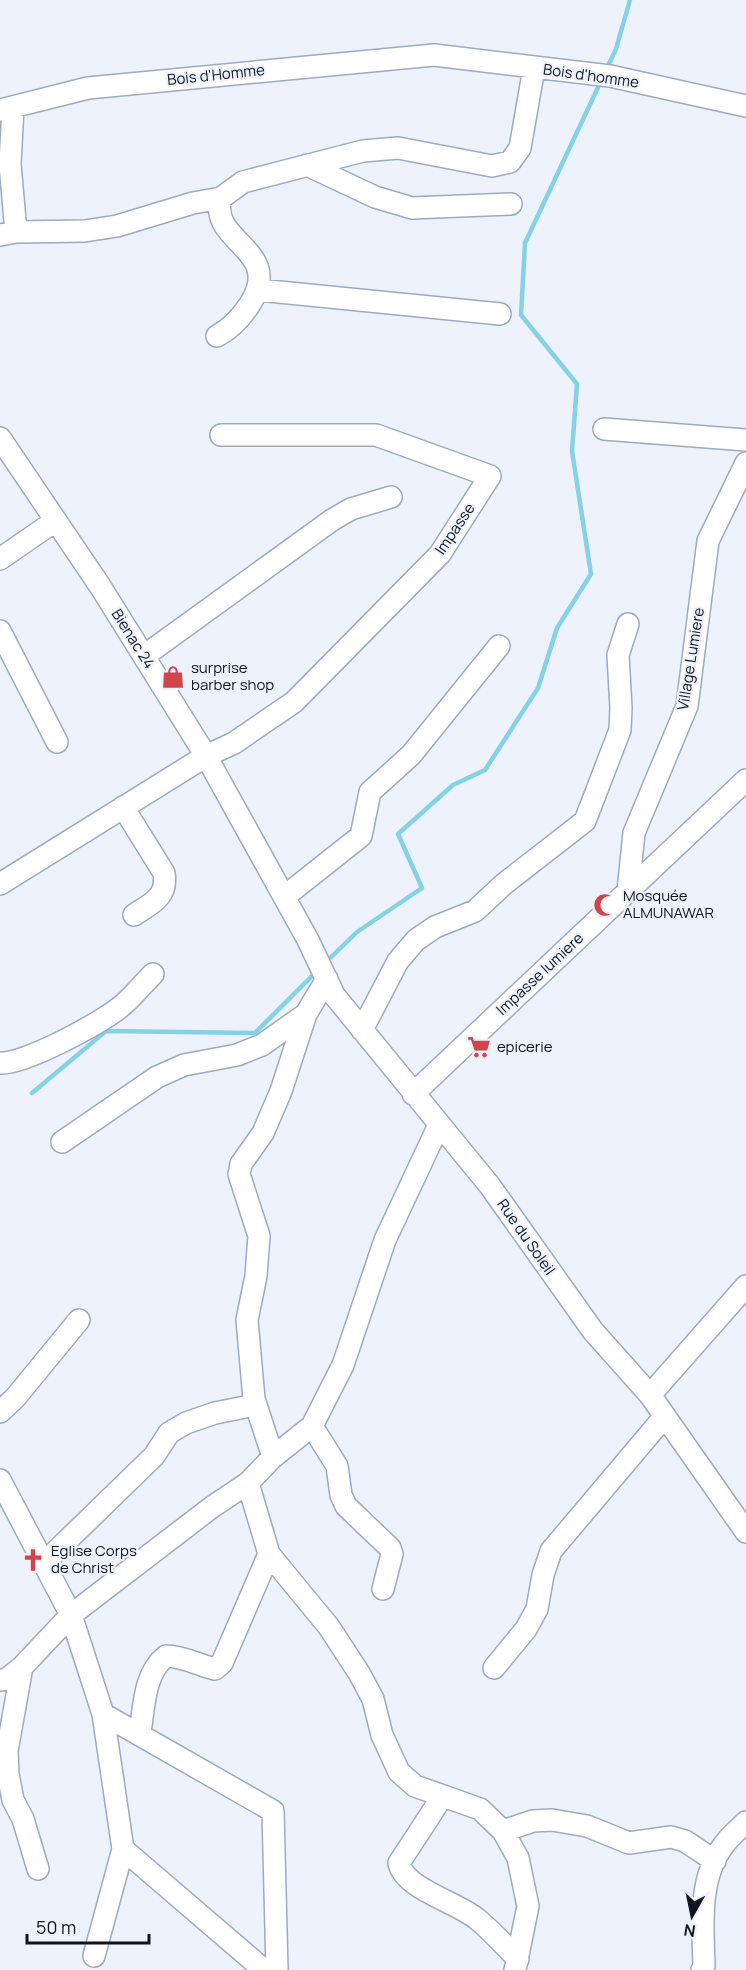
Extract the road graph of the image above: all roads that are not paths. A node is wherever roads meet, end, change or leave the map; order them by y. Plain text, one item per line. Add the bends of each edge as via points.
1 (434, 55) joint
2 (534, 68) junction
3 (746, 106) edge
4 (7, 108) edge
5 (307, 165) junction
6 (222, 198) junction
7 (511, 204) dead end
8 (8, 233) edge
9 (259, 290) junction
10 (500, 314) dead end
11 (217, 336) dead end
12 (604, 429) dead end
13 (221, 435) dead end
14 (0, 438) edge
15 (746, 440) edge
16 (746, 463) edge
17 (391, 497) dead end
18 (55, 521) junction
19 (0, 559) edge
20 (628, 624) dead end
21 (0, 631) edge
22 (499, 646) dead end
23 (144, 656) junction
24 (57, 742) dead end
25 (206, 756) junction
26 (743, 787) edge
27 (123, 807) junction
28 (0, 884) edge
29 (628, 891) junction
30 (284, 897) junction
31 (134, 915) dead end
32 (308, 940) joint
33 (153, 974) dead end
34 (330, 987) junction
35 (306, 1014) junction
36 (362, 1030) junction
37 (0, 1063) edge
38 (413, 1094) junction
39 (439, 1125) junction
40 (62, 1142) dead end
41 (746, 1286) edge
42 (79, 1320) dead end
43 (650, 1395) junction
44 (255, 1405) junction
45 (0, 1412) edge
46 (665, 1416) junction
47 (312, 1426) junction
48 (273, 1457) junction
49 (0, 1480) edge
50 (248, 1483) junction
51 (746, 1532) edge
52 (269, 1554) junction
53 (44, 1563) junction
54 (383, 1589) dead end
55 (71, 1616) junction
56 (22, 1667) junction
57 (494, 1668) dead end
58 (0, 1680) edge
59 (103, 1714) junction
60 (140, 1733) junction
61 (442, 1797) junction
62 (746, 1822) edge
63 (503, 1831) junction
64 (123, 1849) junction
65 (715, 1861) junction
66 (38, 1869) dead end
67 (94, 1956) dead end
68 (517, 1964) edge
69 (264, 1970) edge
70 (277, 1970) edge
71 (702, 1970) edge

1 - 2 street, Bois d'homme
1 - 4 street, Bois d'Homme via 88,88
2 - 3 street, Bois d'homme via 610,76
2 - 5 street via 520,148 510,162 492,166 398,148 363,151
4 - 8 street
5 - 6 street via 243,182
5 - 7 street via 375,197 412,208
6 - 8 street via 85,231
6 - 9 street via 218,209 221,220 248,250 261,272
9 - 10 street
9 - 11 street via 242,317
12 - 15 street
13 - 25 street, Impasse via 376,435 490,476 440,554 294,702 234,743
14 - 18 street, Bienac 24
16 - 29 street, Village Lumiere via 708,541 687,706 634,833
17 - 23 street via 351,509 332,520
18 - 19 street
18 - 23 street, Bienac 24
20 - 36 street via 618,655 620,730 585,821 475,911 435,927 416,940 398,960
21 - 24 street
22 - 30 street via 411,756 370,792 361,836
23 - 25 street, Bienac 24
25 - 27 street
25 - 30 street, Bienac 24
26 - 29 street, Impasse lumiere
27 - 28 street
27 - 31 street via 165,873 162,896
29 - 38 street, Impasse lumiere
30 - 32 street, Bienac 24
32 - 34 street, Rue du Soleil
33 - 37 street via 123,1005 98,1022 16,1061
34 - 35 street
34 - 36 street, Rue du Soleil
35 - 40 street via 261,1045 237,1055 184,1065 157,1077
35 - 44 street via 282,1091 263,1133 241,1164 240,1174 258,1236 256,1275 247,1320
36 - 38 street, Rue du Soleil
38 - 39 street, Rue du Soleil
39 - 43 street, Rue du Soleil via 490,1186 593,1331
39 - 47 street via 385,1240 344,1365
41 - 43 street
42 - 45 street
43 - 46 street, Rue du Soleil
44 - 48 street
44 - 53 street via 215,1413 169,1432 154,1456
46 - 51 street, Rue du Soleil
46 - 57 street via 551,1551 537,1609
47 - 48 street
47 - 54 street via 337,1466 340,1495 346,1506 390,1548
48 - 50 street
49 - 53 street
50 - 52 street
50 - 55 street
52 - 60 street via 222,1663 215,1669 178,1656 166,1656 157,1663 148,1684
52 - 61 street via 329,1627 359,1673 373,1699 382,1735 399,1772 415,1786
53 - 55 street
55 - 56 street
55 - 59 street
56 - 58 street
56 - 66 street via 7,1751 8,1774 13,1800
59 - 60 street
59 - 64 street
60 - 70 street via 273,1811
61 - 63 street via 480,1809
61 - 68 street via 399,1863 401,1870 417,1886 477,1919
62 - 65 street via 722,1847
63 - 65 street via 533,1821 552,1820 588,1826 629,1843 671,1837 685,1841
63 - 68 street via 518,1858 528,1906
64 - 67 street
64 - 69 street
65 - 71 street via 702,1913

